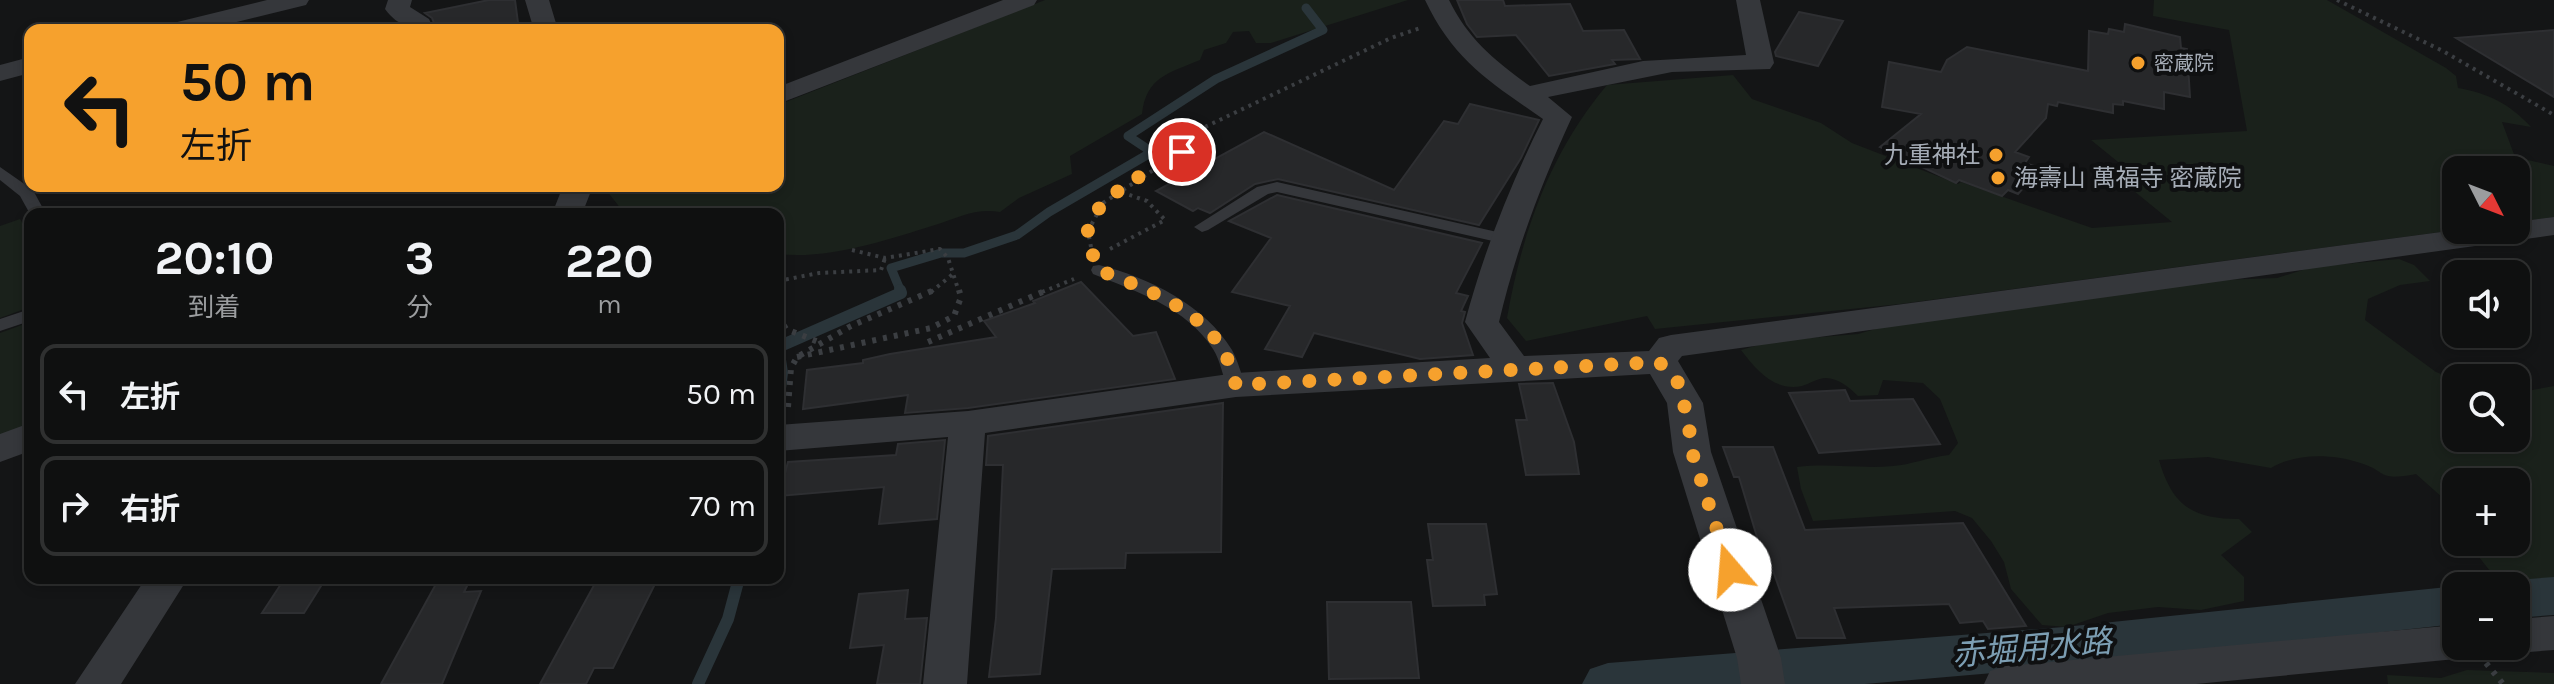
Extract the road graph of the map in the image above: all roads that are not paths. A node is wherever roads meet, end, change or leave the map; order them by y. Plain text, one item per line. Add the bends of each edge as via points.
1 (293, 0) edge
2 (400, 0) edge
3 (537, 0) edge
4 (1025, 0) edge
5 (1748, 0) edge
6 (1434, 12) edge
7 (198, 24) edge
8 (420, 24) edge
9 (544, 24) edge
10 (24, 67) edge
11 (0, 73) edge
12 (784, 94) edge
13 (1526, 95) junction
14 (0, 172) edge
15 (24, 191) edge
16 (2554, 226) edge
17 (1202, 227) dead end
18 (1506, 239) junction
19 (1096, 262) road end
20 (24, 317) edge
21 (0, 325) edge
22 (1659, 362) junction
23 (1514, 368) junction
24 (1236, 385) junction
25 (968, 423) junction
26 (784, 438) edge
27 (24, 439) edge
28 (0, 449) edge
29 (164, 584) edge
30 (2554, 633) edge
31 (2530, 635) edge
32 (2442, 643) edge
33 (2028, 683) edge
34 (97, 684) edge
35 (945, 684) edge
36 (1763, 684) edge

1 - 7 street
2 - 8 street via 397,9
3 - 9 street
4 - 12 street
5 - 13 street via 1761,63 1670,65
6 - 13 street via 1486,67
10 - 11 street
13 - 18 street via 1558,117
14 - 15 lane
16 - 22 street via 1671,346
17 - 18 lane via 1277,187
18 - 23 street via 1482,322
19 - 24 lane via 1203,325 1223,350
20 - 21 lane
22 - 23 street
22 - 36 street via 1677,380 1692,452
23 - 24 street
24 - 25 street
25 - 26 street
25 - 35 street
27 - 28 street
29 - 34 street
30 - 31 street
32 - 33 street

